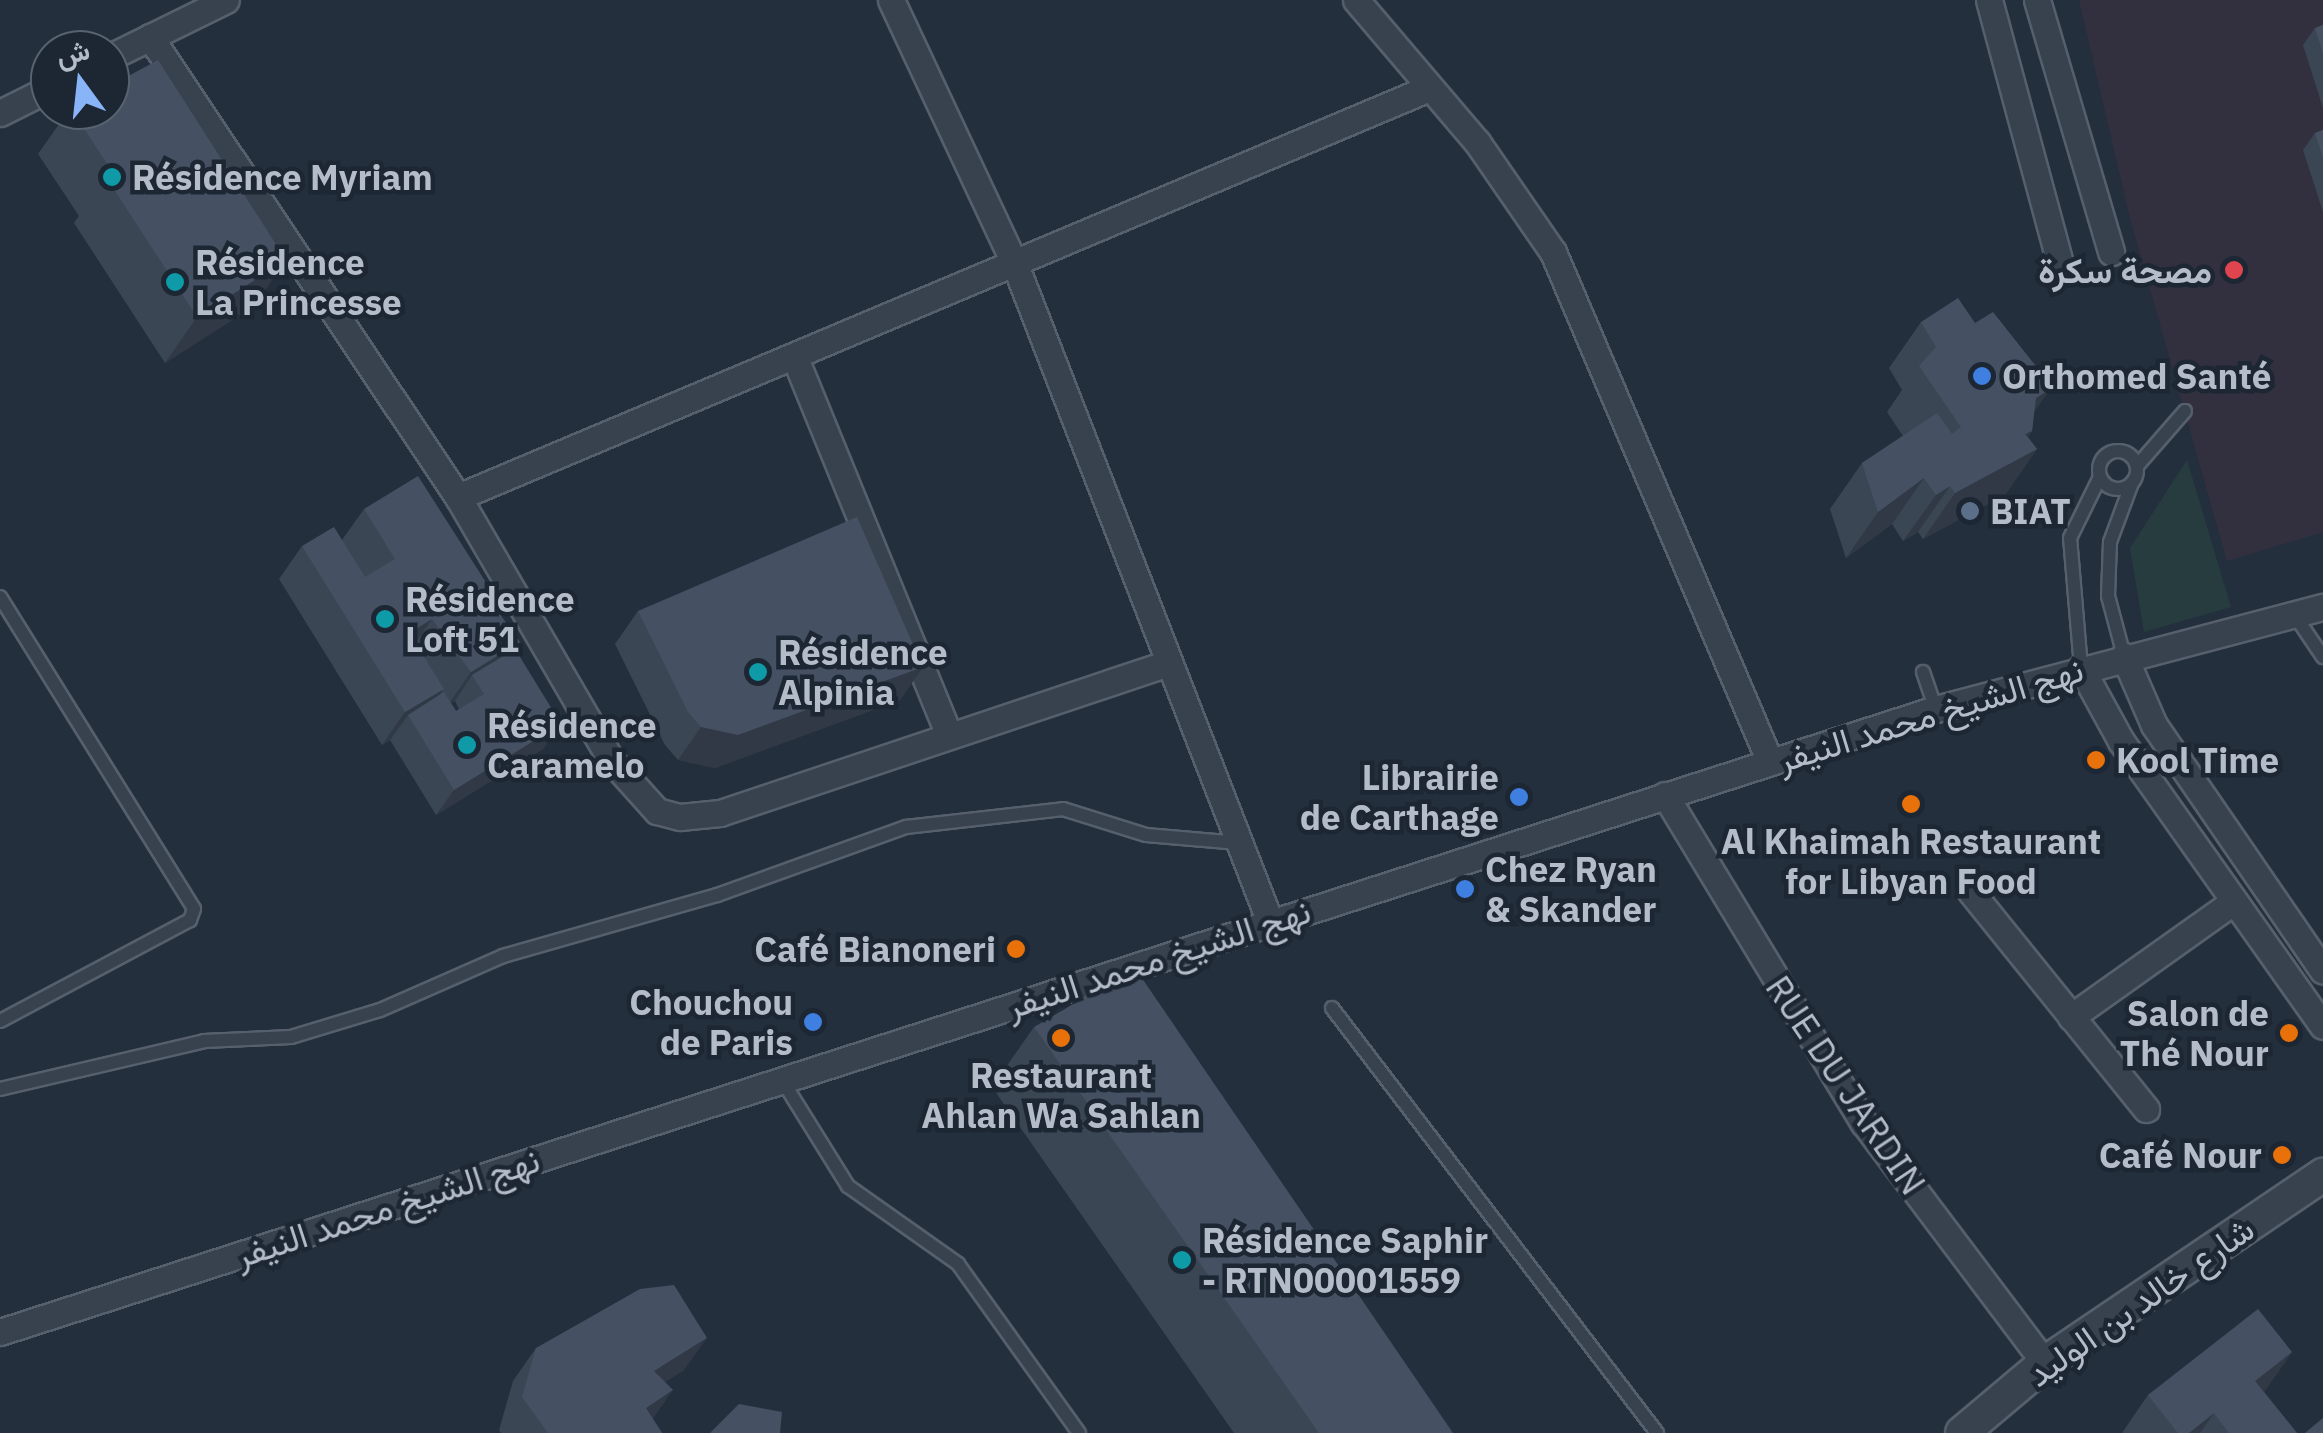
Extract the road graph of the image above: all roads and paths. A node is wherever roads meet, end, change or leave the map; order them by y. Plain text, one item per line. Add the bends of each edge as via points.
1 (226, 0) edge
2 (891, 0) edge
3 (1356, 0) edge
4 (1988, 0) edge
5 (2038, 0) edge
6 (150, 37) junction
7 (130, 47) edge
8 (1429, 88) junction
9 (30, 98) edge
10 (0, 113) edge
11 (2111, 252) dead end
12 (2061, 266) dead end
13 (1016, 267) junction
14 (795, 358) junction
15 (2185, 412) dead end
16 (2137, 466) junction
17 (2100, 477) junction
18 (2132, 483) junction
19 (458, 498) junction
20 (0, 597) edge
21 (2323, 607) edge
22 (2294, 614) junction
23 (2124, 656) junction
24 (2323, 657) edge
25 (1168, 662) junction
26 (2081, 668) junction
27 (1923, 672) dead end
28 (1936, 708) junction
29 (948, 733) junction
30 (1770, 762) junction
31 (1665, 795) junction
32 (1240, 843) junction
33 (1971, 892) dead end
34 (2234, 901) junction
35 (1270, 922) junction
36 (2323, 971) edge
37 (1332, 1008) dead end
38 (2072, 1017) junction
39 (0, 1020) edge
40 (2323, 1026) edge
41 (781, 1078) junction
42 (0, 1089) edge
43 (2146, 1110) dead end
44 (2323, 1175) edge
45 (0, 1332) edge
46 (2045, 1362) junction
47 (1969, 1431) edge
48 (1078, 1433) edge
49 (1657, 1433) edge

1 - 6 street
2 - 13 street
3 - 8 street
4 - 12 street
5 - 11 street
6 - 7 street
6 - 19 street
8 - 13 street
8 - 30 street via 1518,195 1553,252
9 - 10 street
13 - 14 street
13 - 25 street
14 - 19 street
14 - 29 street
15 - 16 lane
16 - 17 lane via 2126,452 2114,451 2103,458
16 - 18 lane
17 - 18 lane via 2115,488
17 - 26 lane via 2070,538
18 - 23 lane via 2110,542 2108,596
19 - 29 street via 611,760 657,811 680,818 720,814
20 - 39 lane via 194,908 190,920
21 - 22 street, نهج الشيخ محمد النيفر
22 - 23 street, نهج الشيخ محمد النيفر
22 - 24 lane
23 - 26 street, نهج الشيخ محمد النيفر
23 - 36 street via 2154,725
25 - 29 street
25 - 32 street
26 - 28 street, نهج الشيخ محمد النيفر
26 - 34 street via 2121,741
27 - 28 lane
28 - 30 street, نهج الشيخ محمد النيفر
30 - 31 street, نهج الشيخ محمد النيفر
31 - 35 street, نهج الشيخ محمد النيفر
31 - 46 street, RUE DU JARDIN via 1864,1124
32 - 35 street
32 - 42 lane via 1146,835 1063,809 906,827 718,895 503,956 380,1010 290,1038 204,1041
33 - 38 street
34 - 38 street
34 - 40 street
35 - 41 street, نهج الشيخ محمد النيفر
37 - 49 lane
38 - 43 street
41 - 45 street, نهج الشيخ محمد النيفر
41 - 48 lane via 848,1186 958,1264
44 - 46 street, شارع خالد بن الوليد
46 - 47 street, شارع خالد بن الوليد

